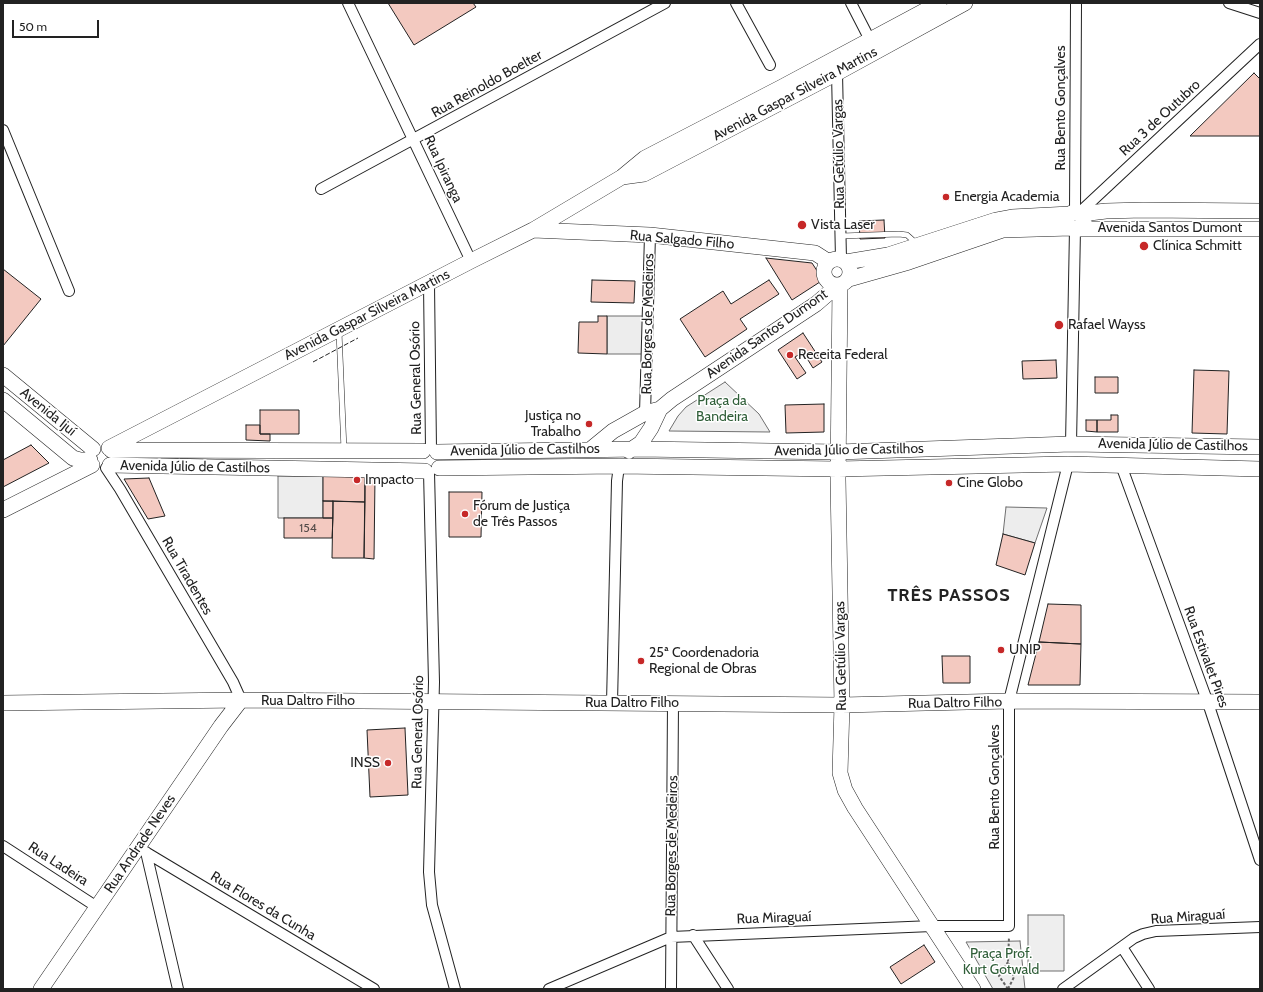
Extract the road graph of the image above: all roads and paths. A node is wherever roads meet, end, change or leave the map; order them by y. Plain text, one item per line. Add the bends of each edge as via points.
1 (348, 3) edge
2 (665, 3) edge
3 (736, 3) edge
4 (851, 3) edge
5 (939, 3) edge
6 (965, 3) edge
7 (1076, 3) edge
8 (1229, 3) edge
9 (1260, 13) edge
10 (870, 40) junction
11 (1260, 44) edge
12 (770, 65) dead end
13 (837, 73) junction
14 (3, 130) edge
15 (413, 140) junction
16 (622, 177) junction
17 (322, 189) dead end
18 (1260, 211) edge
19 (1076, 220) junction
20 (1260, 228) edge
21 (533, 230) junction
22 (650, 236) junction
23 (841, 236) junction
24 (918, 245) junction
25 (471, 261) junction
26 (839, 261) junction
27 (842, 283) junction
28 (429, 284) junction
29 (69, 292) dead end
30 (339, 330) junction
31 (3, 375) edge
32 (3, 400) edge
33 (660, 409) junction
34 (646, 413) junction
35 (1071, 444) junction
36 (1260, 447) edge
37 (591, 449) junction
38 (631, 450) junction
39 (344, 451) junction
40 (430, 451) junction
41 (838, 452) junction
42 (101, 458) junction
43 (1068, 464) junction
44 (1121, 465) junction
45 (619, 466) junction
46 (344, 469) junction
47 (838, 469) junction
48 (1260, 469) edge
49 (431, 470) junction
50 (3, 510) edge
51 (241, 700) junction
52 (434, 701) junction
53 (1009, 701) junction
54 (1260, 702) edge
55 (3, 703) edge
56 (612, 703) junction
57 (673, 703) junction
58 (1208, 703) junction
59 (842, 705) junction
60 (3, 846) edge
61 (141, 850) junction
62 (1260, 860) edge
63 (97, 906) junction
64 (932, 926) junction
65 (1009, 926) junction
66 (1260, 927) edge
67 (692, 935) junction
68 (671, 937) junction
69 (1122, 947) junction
70 (1008, 962) junction
71 (41, 989) edge
72 (178, 989) edge
73 (374, 989) edge
74 (455, 989) edge
75 (550, 989) edge
76 (671, 989) edge
77 (728, 989) edge
78 (973, 989) edge
79 (1008, 989) edge
80 (1063, 989) edge
81 (1149, 989) edge

1 - 15 street, Rua Ipiranga
2 - 15 street, Rua Reinoldo Boelter
3 - 12 street
4 - 10 street
5 - 10 street, Avenida Gaspar Silveira Martins
6 - 13 street, Avenida Gaspar Silveira Martins
7 - 19 street, Rua Bento Gonçalves
8 - 9 street
10 - 16 street, Avenida Gaspar Silveira Martins via 645,158
11 - 19 street, Rua 3 de Outubro
13 - 16 street, Avenida Gaspar Silveira Martins via 644,174
13 - 23 street, Rua Getúlio Vargas
14 - 29 street
15 - 17 street, Rua Reinoldo Boelter
15 - 25 street, Rua Ipiranga
16 - 21 street, Avenida Gaspar Silveira Martins
18 - 19 street, Avenida Santos Dumont via 1106,211
19 - 20 street, Avenida Santos Dumont
19 - 24 street, Avenida Santos Dumont via 996,220
19 - 27 street, Avenida Santos Dumont via 1004,230
19 - 35 street, Rua Bento Gonçalves
21 - 22 street, Rua Salgado Filho
21 - 25 street, Avenida Gaspar Silveira Martins
22 - 26 street, Rua Salgado Filho via 815,253
22 - 34 street, Rua Borges de Medeiros
23 - 24 lane via 899,234 907,235
23 - 26 street, Rua Getúlio Vargas
24 - 26 street, Avenida Santos Dumont via 888,255
25 - 28 street, Avenida Gaspar Silveira Martins
26 - 27 street via 850,268
26 - 27 street via 825,268 825,276 830,283
27 - 33 street, Avenida Santos Dumont via 816,304
27 - 41 street, Rua Getúlio Vargas
28 - 30 street, Avenida Gaspar Silveira Martins
28 - 40 street, Rua General Osório
30 - 39 lane
30 - 42 street, Avenida Gaspar Silveira Martins
31 - 42 street, Avenida Ijuí
32 - 42 street, Avenida Ijuí via 73,458
33 - 34 street, Rua Borges de Medeiros
33 - 38 street, Avenida Santos Dumont via 641,443
34 - 37 street, Rua Borges de Medeiros via 613,431
35 - 36 street, Avenida Júlio de Castilhos
35 - 41 street, Avenida Júlio de Castilhos
35 - 43 street
37 - 38 street, Avenida Júlio de Castilhos
37 - 40 street, Avenida Júlio de Castilhos
38 - 41 street, Avenida Júlio de Castilhos
38 - 45 street, Avenida Santos Dumont via 622,457
39 - 40 street, Avenida Júlio de Castilhos
39 - 42 street, Avenida Júlio de Castilhos
39 - 46 street
40 - 49 street, Avenida Júlio de Castilhos via 441,460
40 - 49 street via 420,455 418,462
41 - 47 street, Rua Getúlio Vargas
42 - 46 street, Avenida Júlio de Castilhos
42 - 50 street, Avenida Gaspar Silveira Martins
42 - 51 street, Rua Tiradentes via 230,676
43 - 44 street, Avenida Júlio de Castilhos
43 - 47 street, Avenida Júlio de Castilhos
43 - 53 street, Rua Bento Gonçalves
44 - 48 street, Avenida Júlio de Castilhos
44 - 58 street, Rua Estivalet Pires
45 - 47 street, Avenida Júlio de Castilhos
45 - 49 street, Avenida Júlio de Castilhos
45 - 56 street
46 - 49 street, Avenida Júlio de Castilhos
47 - 59 street, Rua Getúlio Vargas
49 - 52 street, Rua General Osório
51 - 52 street, Rua Daltro Filho
51 - 55 street, Rua Daltro Filho
51 - 61 street, Rua Andrade Neves via 221,726
52 - 56 street, Rua Daltro Filho
52 - 74 street, Rua General Osório via 429,872 432,905
53 - 58 street, Rua Daltro Filho
53 - 59 street, Rua Daltro Filho
53 - 65 street, Rua Bento Gonçalves
54 - 58 street, Rua Daltro Filho
56 - 57 street, Rua Daltro Filho
57 - 59 street, Rua Daltro Filho
57 - 68 street, Rua Borges de Medeiros
58 - 62 street, Rua Estivalet Pires
59 - 64 street, Rua Getúlio Vargas via 840,773 845,790
60 - 63 street, Rua Ladeira
61 - 63 street, Rua Andrade Neves
61 - 72 street
61 - 73 street, Rua Flores da Cunha
63 - 71 street, Rua Andrade Neves
64 - 65 street, Rua Miraguaí
64 - 67 street, Rua Miraguaí
64 - 78 street, Rua Getúlio Vargas
65 - 70 path
66 - 69 street, Rua Miraguaí via 1156,931 1134,938
67 - 68 street, Rua Miraguaí
67 - 77 street
68 - 75 street, Rua Miraguaí
68 - 76 street, Rua Borges de Medeiros
69 - 80 street, Rua Miraguaí
69 - 81 street
70 - 79 path via 1014,977
70 - 79 path via 999,976

